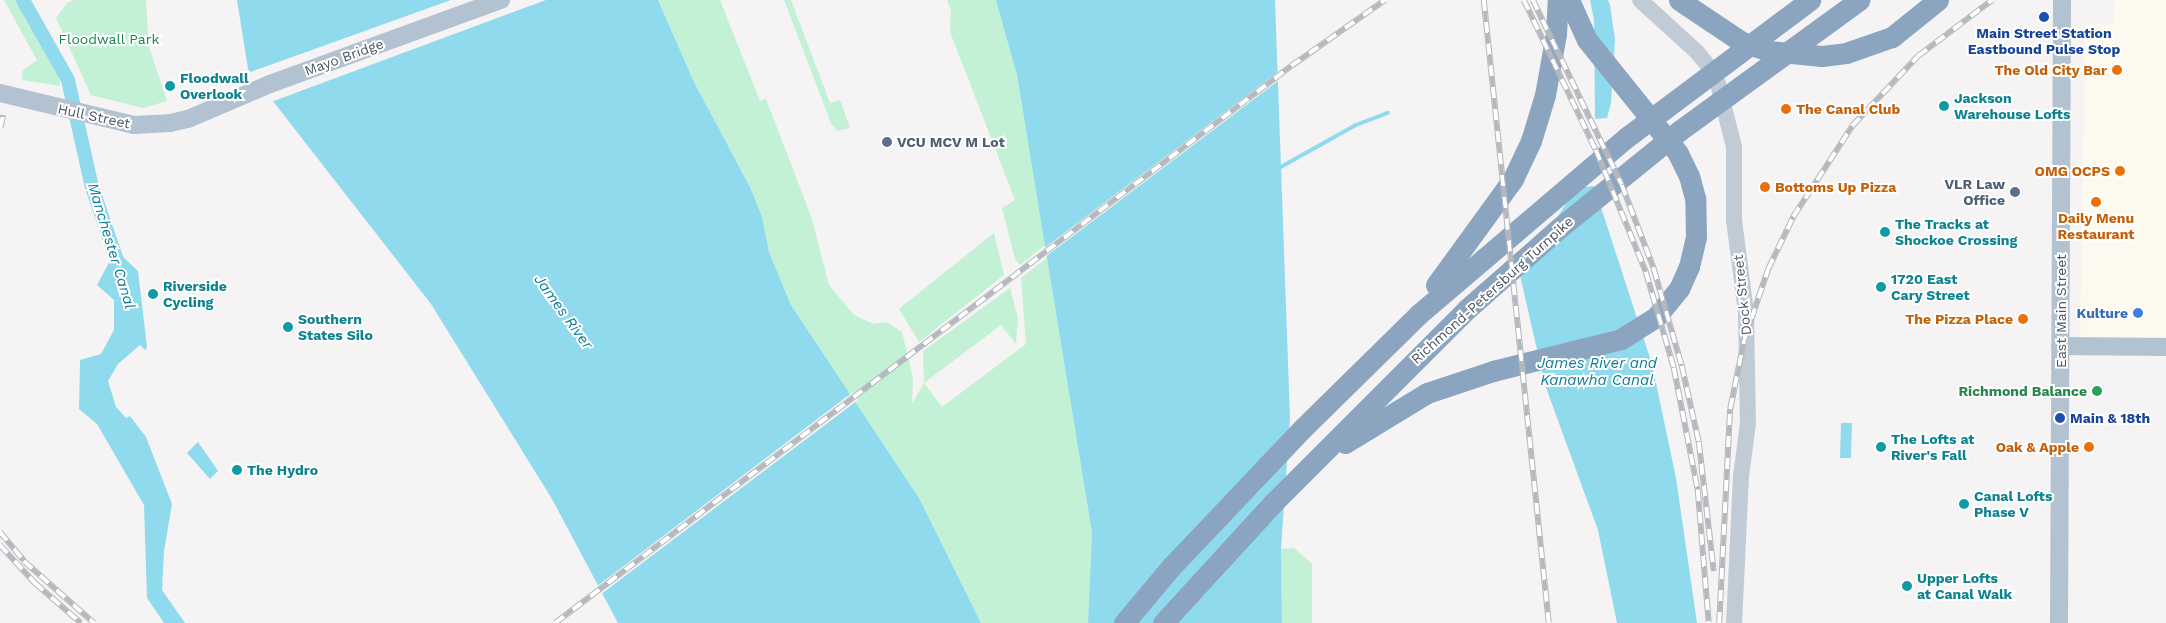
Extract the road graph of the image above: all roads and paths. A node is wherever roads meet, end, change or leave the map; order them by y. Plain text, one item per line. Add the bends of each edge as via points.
1 (501, 0) edge
2 (1558, 0) edge
3 (1569, 0) edge
4 (1640, 0) edge
5 (1679, 0) edge
6 (1810, 0) edge
7 (1859, 0) edge
8 (1938, 0) edge
9 (2062, 0) edge
10 (0, 93) edge
11 (188, 119) joint
12 (2060, 346) junction
13 (2166, 347) edge
14 (1368, 363) junction
15 (1272, 504) junction
16 (1124, 623) edge
17 (1163, 623) edge
18 (1734, 623) edge
19 (2059, 623) edge

1 - 11 main road, Mayo Bridge via 270,84
2 - 14 highway via 1556,34 1545,95 1531,141 1513,179 1462,253
3 - 15 highway via 1586,40 1678,153 1689,176 1696,237 1689,267 1679,289 1656,316 1621,339 1457,382 1404,405 1345,443
4 - 18 main road, Dock Street via 1710,68 1718,84 1734,147 1734,220 1746,313 1748,422 1741,476
5 - 8 highway via 1742,42 1769,50 1822,56 1846,53 1892,37
6 - 14 highway, Richmond-Petersburg Turnpike via 1634,131 1558,193
7 - 15 highway, Richmond-Petersburg Turnpike via 1679,132 1551,235 1427,348
9 - 12 main road, East Main Street
10 - 11 main road, Hull Street via 103,120 146,126
12 - 13 main road
12 - 19 main road, East Main Street
14 - 16 highway, Richmond-Petersburg Turnpike via 1171,567
15 - 17 highway, Richmond-Petersburg Turnpike

